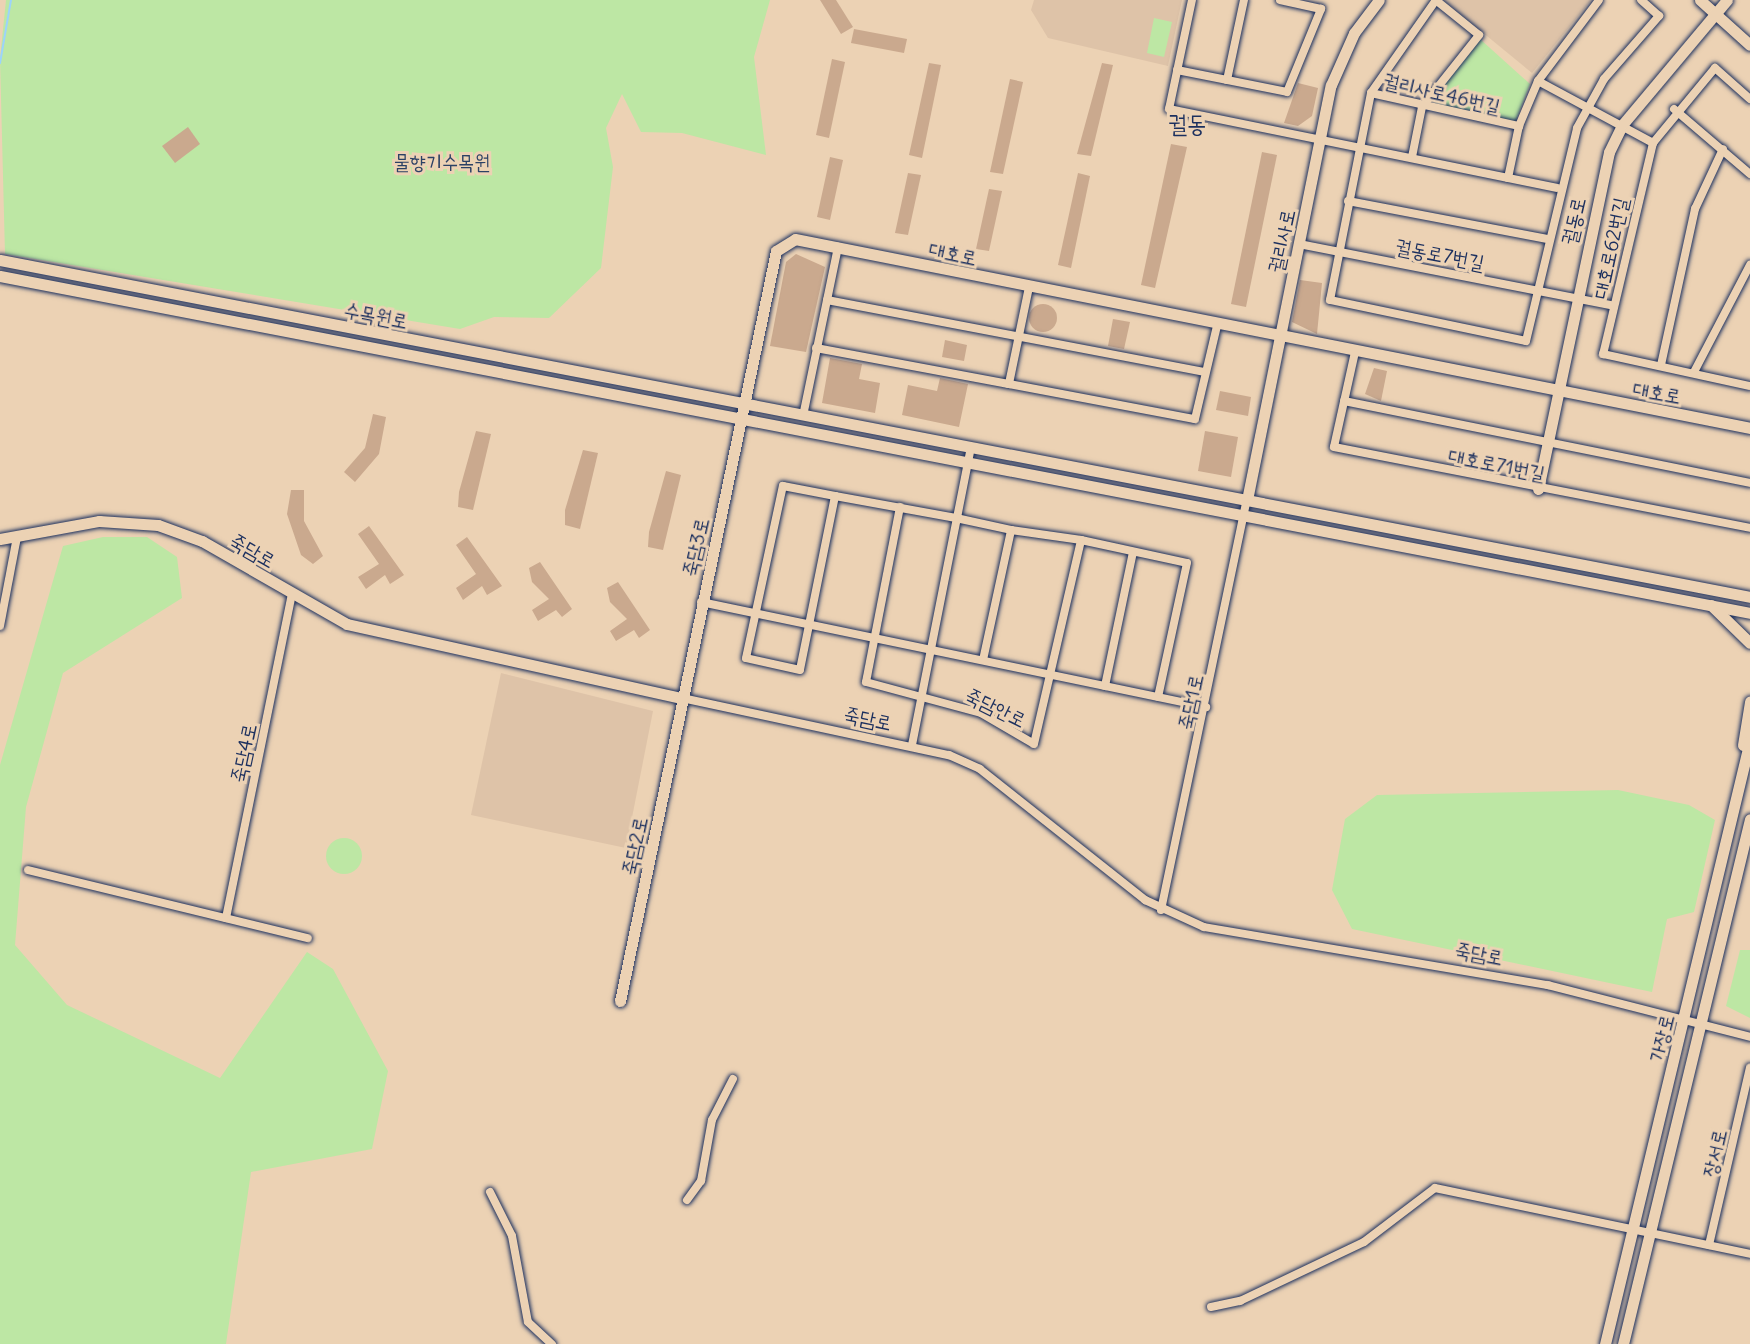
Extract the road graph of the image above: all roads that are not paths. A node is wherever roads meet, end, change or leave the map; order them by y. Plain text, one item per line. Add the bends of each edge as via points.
1 (1192, 0) edge
2 (1244, 0) edge
3 (1280, 0) edge
4 (1328, 0) edge
5 (1379, 0) edge
6 (1599, 0) edge
7 (1641, 0) edge
8 (1700, 0) edge
9 (1727, 0) edge
10 (1436, 1) edge
11 (1321, 9) junction
12 (1715, 14) junction
13 (1750, 45) edge
14 (1177, 70) junction
15 (1227, 80) junction
16 (1538, 81) junction
17 (1371, 93) junction
18 (1750, 99) edge
19 (1422, 107) junction
20 (1587, 107) junction
21 (1674, 109) junction
22 (1622, 125) junction
23 (1519, 126) junction
24 (1319, 139) junction
25 (1653, 143) junction
26 (1358, 148) junction
27 (1723, 149) junction
28 (1412, 157) junction
29 (1750, 174) edge
30 (1508, 178) junction
31 (1557, 188) junction
32 (1348, 201) junction
33 (1547, 239) junction
34 (1299, 244) junction
35 (838, 247) junction
36 (1339, 251) junction
37 (0, 260) edge
38 (1750, 265) edge
39 (0, 276) edge
40 (1029, 287) junction
41 (1536, 289) junction
42 (1576, 297) junction
43 (827, 300) junction
44 (1614, 306) junction
45 (1217, 326) junction
46 (1279, 336) junction
47 (1019, 339) junction
48 (816, 348) junction
49 (1355, 352) junction
50 (1661, 365) junction
51 (1205, 372) junction
52 (1694, 372) junction
53 (1009, 384) junction
54 (1750, 386) edge
55 (1557, 392) junction
56 (1344, 401) junction
57 (746, 405) junction
58 (803, 416) junction
59 (743, 419) junction
60 (1750, 428) edge
61 (1548, 444) junction
62 (971, 448) junction
63 (968, 461) junction
64 (1750, 483) edge
65 (1538, 489) junction
66 (835, 496) junction
67 (1246, 506) junction
68 (900, 507) junction
69 (956, 518) junction
70 (1750, 528) edge
71 (1011, 530) junction
72 (17, 537) junction
73 (0, 539) edge
74 (1081, 540) junction
75 (1133, 552) junction
76 (292, 593) junction
77 (1750, 596) edge
78 (701, 602) junction
79 (1710, 605) junction
80 (756, 613) junction
81 (1750, 613) edge
82 (810, 624) junction
83 (0, 626) edge
84 (874, 638) junction
85 (1750, 643) edge
86 (929, 649) junction
87 (983, 660) junction
88 (1052, 675) junction
89 (1105, 686) junction
90 (921, 693) junction
91 (1158, 697) junction
92 (682, 698) junction
93 (1750, 702) edge
94 (1206, 707) junction
95 (1750, 740) edge
96 (912, 745) junction
97 (1742, 756) junction
98 (1750, 819) edge
99 (28, 870) dead end
100 (1744, 870) edge
101 (1161, 910) junction
102 (226, 918) junction
103 (308, 938) dead end
104 (620, 1001) dead end
105 (1685, 1017) junction
106 (1702, 1020) junction
107 (1750, 1037) edge
108 (1750, 1068) edge
109 (733, 1079) dead end
110 (490, 1192) dead end
111 (687, 1200) dead end
112 (1634, 1232) junction
113 (1651, 1234) junction
114 (1709, 1245) junction
115 (1750, 1254) edge
116 (1211, 1307) dead end
117 (552, 1344) edge
118 (1605, 1344) edge
119 (1623, 1344) edge

1 - 14 street
2 - 15 street
3 - 11 street
4 - 11 street
5 - 24 street, 궐리사로 via 1341,60
6 - 16 street, 궐리사로46번길
7 - 20 street via 1659,16
8 - 12 street
9 - 12 street, 궐동로
10 - 17 street, 궐리사로46번길
10 - 19 street via 1479,35
11 - 15 street via 1287,92
12 - 13 street
12 - 22 street, 궐동로
14 - 15 street
14 - 24 street via 1169,109
16 - 20 street
16 - 23 street, 궐리사로46번길
17 - 19 street, 궐리사로46번길
17 - 26 street
18 - 21 street, 대호로62번길 via 1715,68
19 - 23 street, 궐리사로46번길
19 - 28 street
20 - 22 street
20 - 31 street
21 - 25 street, 대호로62번길
21 - 27 street
22 - 25 street
22 - 42 street, 궐동로 via 1592,214
23 - 30 street
24 - 26 street
24 - 34 street, 궐리사로
25 - 44 street, 대호로62번길
26 - 28 street
26 - 32 street
27 - 29 street
27 - 50 street via 1695,209
28 - 30 street
30 - 31 street
31 - 33 street
32 - 33 street
32 - 36 street
33 - 41 street
34 - 36 street, 궐동로7번길
34 - 46 street, 궐리사로
35 - 40 street, 대호로
35 - 43 street
35 - 57 street, 대호로 via 795,239 776,251
36 - 41 street, 궐동로7번길
36 - 41 street via 1330,300 1526,341
37 - 57 street, 수목원로
38 - 52 street
39 - 59 street, 수목원로
40 - 45 street, 대호로
40 - 47 street
41 - 42 street, 궐동로7번길
42 - 44 street, 궐동로7번길
42 - 55 street, 궐동로
43 - 47 street
43 - 48 street
44 - 50 street, 대호로62번길 via 1603,354
45 - 46 street, 대호로
45 - 51 street
46 - 49 street, 대호로
46 - 67 street, 궐리사로
47 - 51 street
47 - 53 street
48 - 53 street
48 - 58 street
49 - 55 street, 대호로
49 - 56 street, 대호로71번길
50 - 52 street, 대호로62번길
51 - 53 street via 1195,419
52 - 54 street, 대호로62번길
55 - 60 street, 대호로
55 - 61 street, 궐동로
56 - 61 street
56 - 65 street, 대호로71번길 via 1334,447
57 - 58 street, 수목원로
57 - 59 street, 죽담3로
58 - 62 street, 수목원로
59 - 63 street, 수목원로
59 - 78 street, 죽담3로
61 - 64 street
61 - 65 street, 궐동로
62 - 63 street
62 - 67 street, 수목원로
63 - 67 street, 수목원로
63 - 69 street
65 - 70 street, 대호로71번길
66 - 68 street
66 - 80 street via 783,486
66 - 82 street
67 - 77 street
67 - 79 street
67 - 94 street, 죽담1로
68 - 69 street
68 - 84 street, 죽담안로
69 - 71 street
69 - 86 street
71 - 74 street
71 - 87 street, 죽담안로
72 - 73 street, 죽담로
72 - 76 street, 죽담로 via 99,521 158,525
72 - 83 street
74 - 75 street
74 - 88 street, 죽담안로
75 - 89 street
75 - 91 street via 1187,563
76 - 92 street, 죽담로 via 347,624
76 - 102 street, 죽담4로
78 - 80 street, 죽담안로
78 - 92 street, 죽담3로
79 - 81 street
79 - 85 street
80 - 82 street, 죽담안로
80 - 82 street via 746,658 800,670
82 - 84 street, 죽담안로
84 - 86 street, 죽담안로
84 - 90 street, 죽담안로 via 866,682
86 - 87 street, 죽담안로
86 - 90 street
87 - 88 street, 죽담안로
88 - 89 street, 죽담안로
88 - 90 street, 죽담안로 via 1034,744 981,713
89 - 91 street, 죽담안로
90 - 96 street
91 - 94 street, 죽담안로
92 - 96 street, 죽담로
92 - 104 street, 죽담2로
93 - 97 street
94 - 101 street, 죽담1로
95 - 97 street, 가장로
96 - 101 street, 죽담로 via 980,769
97 - 105 street, 가장로
98 - 100 street, 가장로
99 - 102 street
100 - 106 street, 가장로
101 - 105 street, 죽담로 via 1260,940 1416,959
102 - 103 street
105 - 106 street, 죽담로
105 - 112 street, 가장로
106 - 107 street
106 - 113 street, 가장로
108 - 114 street, 장서로
109 - 111 street via 712,1120 701,1181
110 - 117 street via 512,1236 528,1322
112 - 113 street
112 - 116 street via 1425,1190 1364,1242 1240,1301
112 - 118 street, 가장로
113 - 114 street
113 - 119 street, 가장로
114 - 115 street

